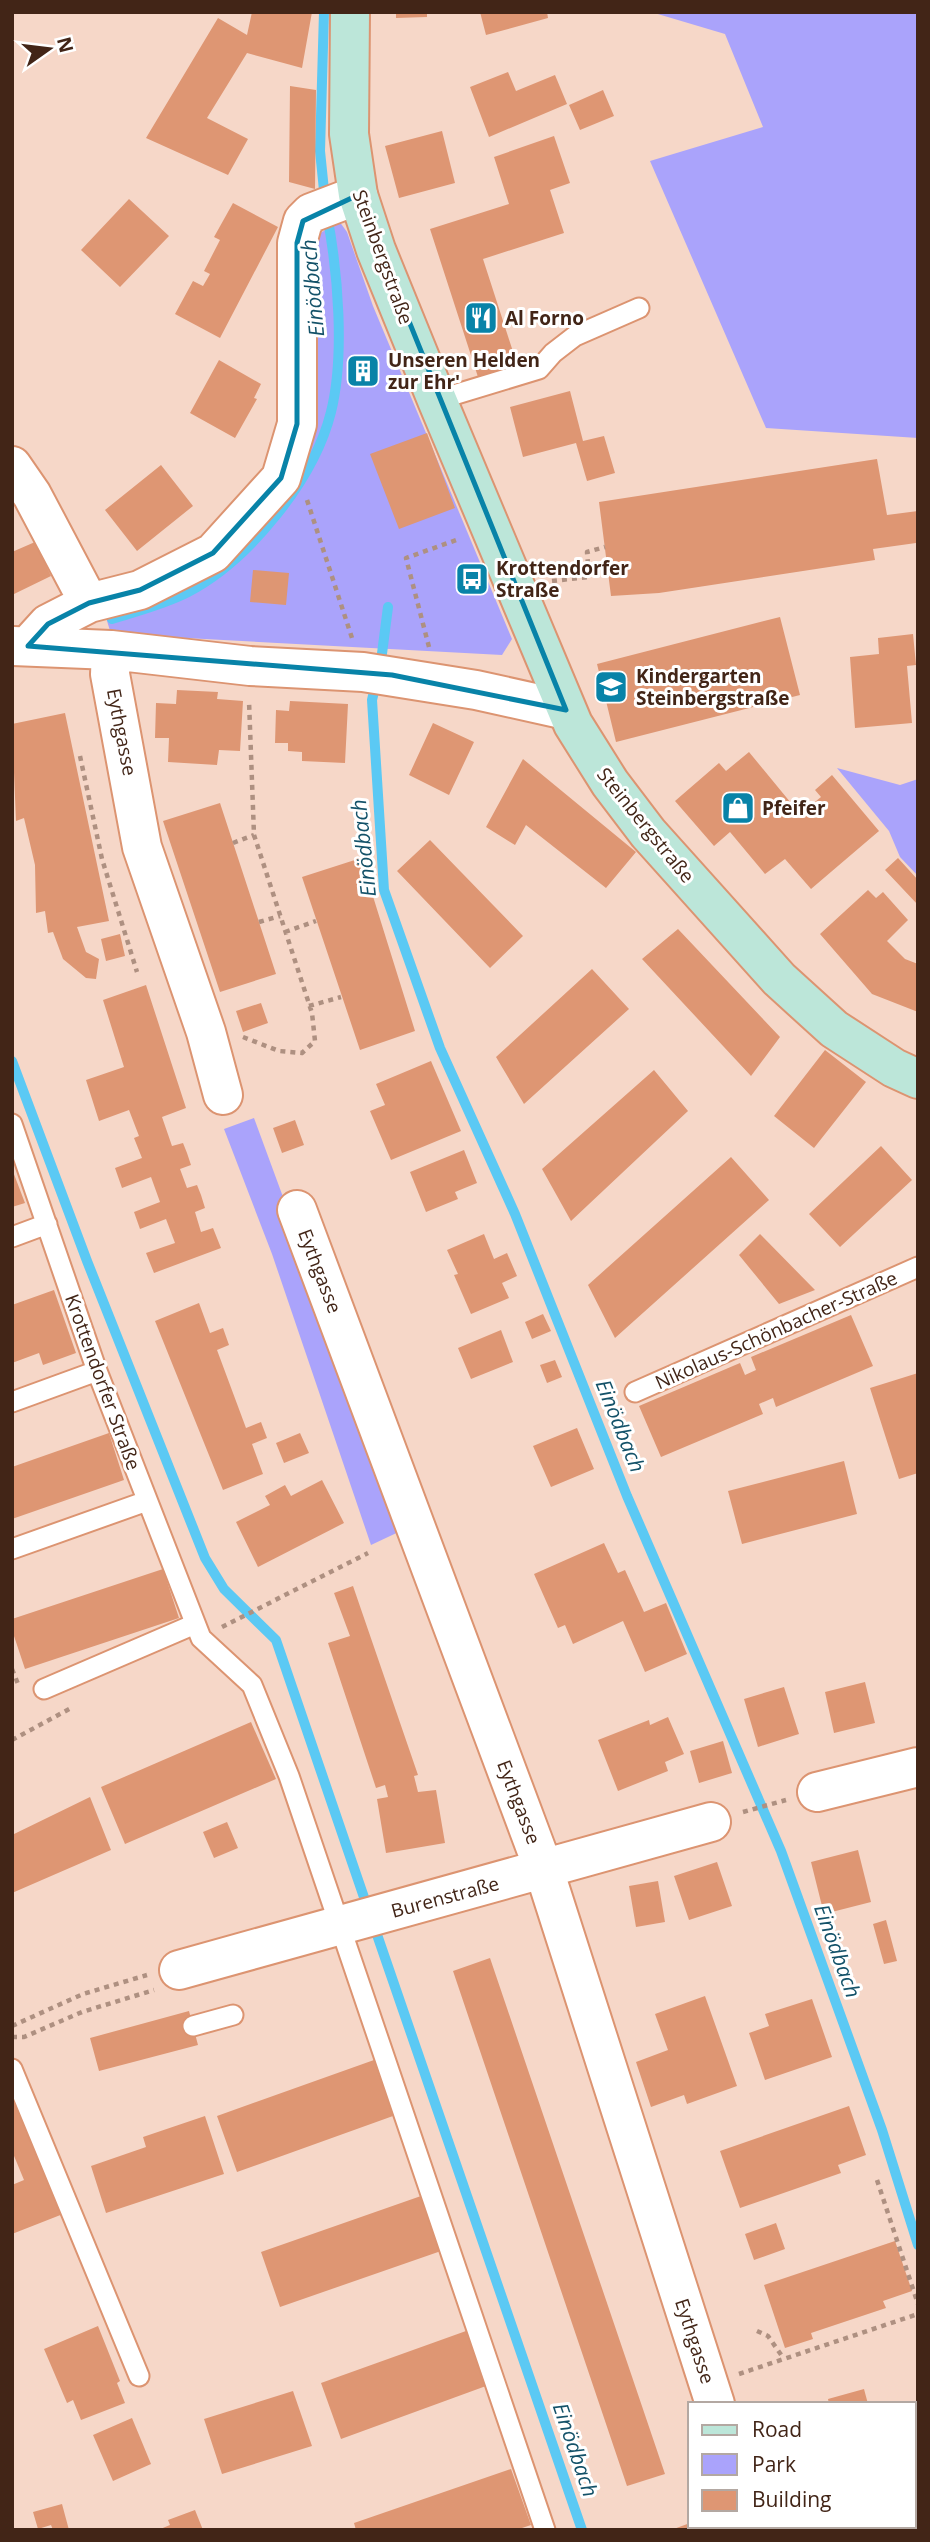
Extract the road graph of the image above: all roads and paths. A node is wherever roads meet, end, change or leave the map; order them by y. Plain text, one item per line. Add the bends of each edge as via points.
1 (350, 12) edge
2 (328, 207) junction
3 (639, 308) dead end
4 (437, 400) junction
5 (12, 466) edge
6 (307, 500) dead end
7 (490, 529) junction
8 (605, 547) dead end
9 (540, 583) dead end
10 (89, 603) junction
11 (20, 646) edge
12 (111, 650) junction
13 (378, 674) junction
14 (438, 684) junction
15 (249, 698) dead end
16 (566, 710) junction
17 (80, 756) dead end
18 (254, 835) junction
19 (233, 843) dead end
20 (280, 916) junction
21 (317, 920) dead end
22 (259, 922) dead end
23 (285, 932) junction
24 (137, 972) dead end
25 (341, 997) dead end
26 (308, 1006) junction
27 (206, 1032) junction
28 (918, 1079) edge
29 (223, 1094) dead end
30 (12, 1124) edge
31 (297, 1210) dead end
32 (47, 1224) junction
33 (12, 1237) edge
34 (918, 1267) edge
35 (97, 1371) junction
36 (635, 1392) dead end
37 (12, 1402) edge
38 (147, 1501) junction
39 (12, 1549) edge
40 (368, 1553) dead end
41 (231, 1622) dead end
42 (198, 1631) junction
43 (44, 1689) dead end
44 (918, 1767) edge
45 (817, 1792) dead end
46 (768, 1805) dead end
47 (754, 1809) dead end
48 (711, 1822) dead end
49 (544, 1870) junction
50 (345, 1924) junction
51 (179, 1970) junction
52 (233, 2015) dead end
53 (12, 2026) edge
54 (193, 2026) dead end
55 (12, 2037) edge
56 (12, 2070) edge
57 (877, 2180) dead end
58 (918, 2304) edge
59 (918, 2314) edge
60 (757, 2331) dead end
61 (784, 2359) junction
62 (139, 2376) dead end
63 (712, 2394) edge
64 (545, 2530) edge

1 - 2 main road, Steinbergstraße via 349,134
2 - 4 main road, Steinbergstraße via 376,250
2 - 10 street via 298,243 297,424 281,478 213,553 140,590
3 - 4 lane via 575,336 539,369
4 - 7 main road, Steinbergstraße
5 - 10 street
6 - 13 path
7 - 14 path via 406,558
7 - 16 main road, Steinbergstraße
8 - 9 path via 587,552 589,577
10 - 11 street via 48,624
11 - 12 street
12 - 13 street
12 - 27 street, Eythgasse via 110,674 142,847
13 - 14 street
14 - 16 street
15 - 18 path
16 - 28 main road, Steinbergstraße via 626,806 779,979 834,1029
17 - 24 path via 102,859
18 - 19 path
18 - 20 path
20 - 22 path
20 - 23 path
21 - 23 path
23 - 26 path
25 - 26 path
26 - 27 path via 315,1041 302,1053 252,1043 233,1030
27 - 29 street, Eythgasse
30 - 32 lane, Krottendorfer Straße
31 - 49 street, Eythgasse
32 - 33 lane
32 - 35 lane, Krottendorfer Straße
34 - 36 lane, Nikolaus-Schönbacher-Straße
35 - 37 lane
35 - 38 lane, Krottendorfer Straße
38 - 39 lane
38 - 42 lane, Krottendorfer Straße
40 - 41 path
42 - 43 lane
42 - 50 lane via 252,1685
44 - 45 street
46 - 47 path
48 - 49 street, Burenstraße
49 - 50 street, Burenstraße
49 - 63 street, Eythgasse
50 - 51 street, Burenstraße
50 - 64 lane
51 - 53 path via 83,1994
51 - 55 path via 160,1988 82,2012 24,2037
52 - 54 lane
56 - 62 lane
57 - 58 path
59 - 61 path
60 - 61 path via 768,2336
61 - 63 path

